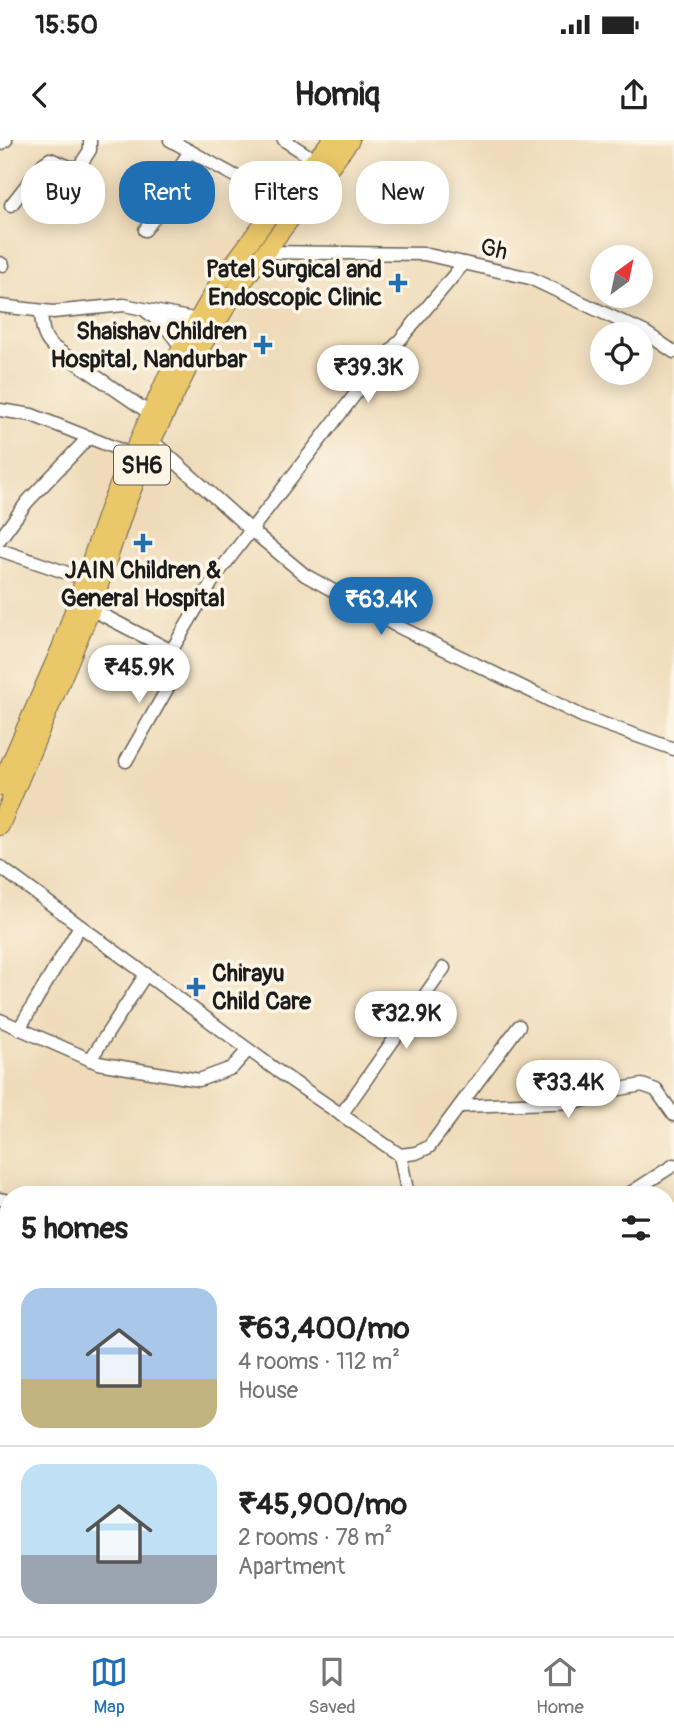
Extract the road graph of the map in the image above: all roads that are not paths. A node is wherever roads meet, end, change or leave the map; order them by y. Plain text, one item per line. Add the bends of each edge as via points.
1 (6, 140) edge
2 (90, 140) edge
3 (170, 140) edge
4 (284, 140) edge
5 (332, 140) edge
6 (350, 140) edge
7 (0, 144) edge
8 (190, 151) junction
9 (315, 160) joint
10 (229, 173) edge
11 (11, 205) dead end
12 (262, 224) edge
13 (145, 230) dead end
14 (246, 245) junction
15 (264, 253) junction
16 (464, 263) junction
17 (0, 306) edge
18 (140, 307) junction
19 (41, 312) junction
20 (206, 322) junction
21 (674, 352) edge
22 (187, 354) junction
23 (0, 410) edge
24 (151, 414) junction
25 (147, 436) junction
26 (89, 437) junction
27 (138, 457) junction
28 (251, 530) junction
29 (0, 539) edge
30 (0, 550) edge
31 (85, 579) junction
32 (91, 609) junction
33 (171, 649) junction
34 (674, 749) edge
35 (126, 761) dead end
36 (0, 787) edge
37 (0, 826) edge
38 (0, 867) edge
39 (80, 926) junction
40 (444, 968) dead end
41 (146, 974) junction
42 (0, 1020) edge
43 (519, 1026) dead end
44 (19, 1029) junction
45 (248, 1050) junction
46 (90, 1060) junction
47 (461, 1106) junction
48 (341, 1115) junction
49 (674, 1115) edge
50 (400, 1155) junction
51 (674, 1165) edge
52 (406, 1186) edge
53 (641, 1186) edge

1 - 7 street
2 - 11 street via 90,150 79,167 50,159
3 - 8 street
4 - 9 street
5 - 9 main road, SH6
6 - 15 main road, SH6
8 - 10 street
8 - 13 street
12 - 14 main road, SH6
14 - 15 street, Gh
14 - 20 main road, SH6 via 220,282
15 - 16 street, Gh via 424,254
15 - 20 main road, SH6
16 - 21 street, Gh via 530,278 646,333
16 - 28 street
17 - 19 street
18 - 19 street via 124,304
18 - 20 street
18 - 22 street via 165,326
19 - 24 street via 42,330 52,346
20 - 22 main road, SH6
22 - 24 main road, SH6
22 - 25 main road, SH6
23 - 26 street via 32,415
24 - 25 main road, SH6
25 - 27 main road, SH6
25 - 28 street
26 - 27 street
26 - 29 street via 27,502
27 - 31 main road, SH6 via 111,503
27 - 32 main road, SH6
28 - 33 street via 215,577
28 - 34 street via 306,575 393,624 584,717
30 - 31 street
31 - 36 main road, SH6 via 61,648
32 - 33 street
32 - 37 main road, SH6
33 - 35 street via 178,667 175,675
38 - 39 street
39 - 41 street
39 - 44 street
40 - 48 street
41 - 45 street
41 - 46 street
42 - 44 street
43 - 47 street
44 - 46 street
45 - 46 street via 232,1068 199,1080
45 - 48 street
47 - 49 street via 579,1102 642,1085 656,1090
47 - 50 street via 429,1147
48 - 50 street
50 - 52 street
51 - 53 street

